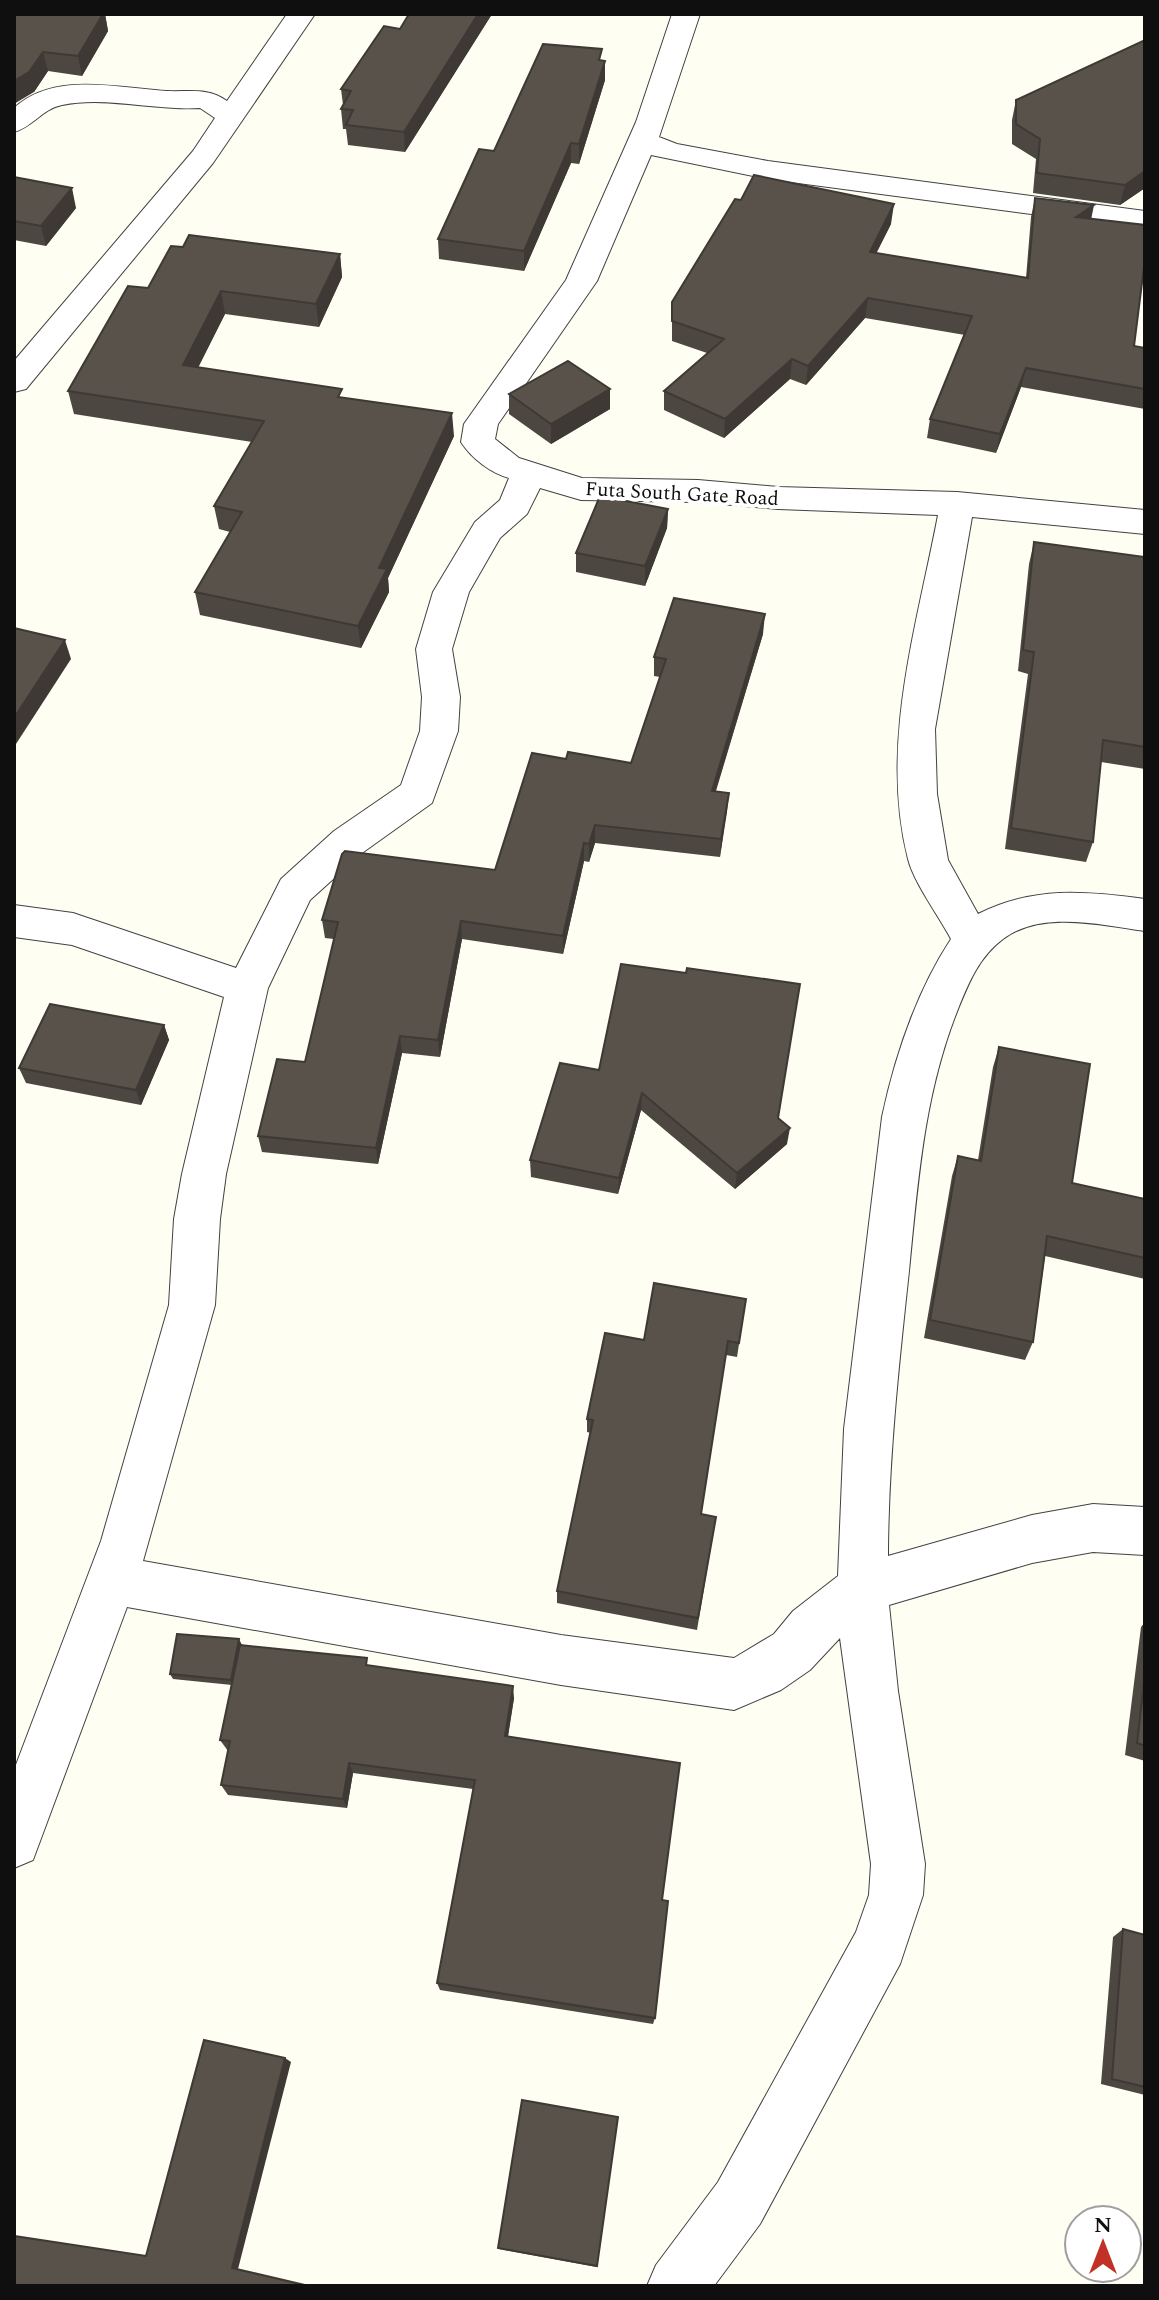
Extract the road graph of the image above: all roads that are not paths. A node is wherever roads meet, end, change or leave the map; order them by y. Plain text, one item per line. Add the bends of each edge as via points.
1 (301, 14) edge
2 (686, 14) edge
3 (229, 115) junction
4 (14, 123) edge
5 (642, 141) junction
6 (1145, 220) edge
7 (14, 382) edge
8 (528, 475) junction
9 (957, 504) junction
10 (1145, 522) edge
11 (1145, 915) edge
12 (14, 921) edge
13 (973, 941) junction
14 (247, 988) junction
15 (1145, 1531) edge
16 (111, 1580) junction
17 (863, 1588) junction
18 (14, 1841) edge
19 (677, 2286) edge

1 - 3 street
2 - 5 street
3 - 4 street via 206,99 185,102 89,93 42,101
3 - 7 street via 203,157
5 - 6 street via 670,152 768,170
5 - 8 street, Futa South Gate Road via 581,281 481,424 478,442 507,466
8 - 9 street, Futa South Gate Road via 581,489
8 - 14 street via 515,506 487,530 451,592 434,649 441,697 439,731 418,793 348,842 295,890
9 - 10 street, Futa South Gate Road
9 - 13 street via 916,729 918,794 928,861
11 - 13 street via 1037,908 1008,915
12 - 14 street via 73,929
13 - 17 street via 943,993 908,1096 870,1406
14 - 16 street via 204,1174 192,1305
15 - 17 street via 1093,1528 1032,1539
16 - 17 street via 561,1660 734,1684 792,1652 811,1629
16 - 18 street
17 - 19 street via 898,1864 896,1895 880,1944 739,2203

